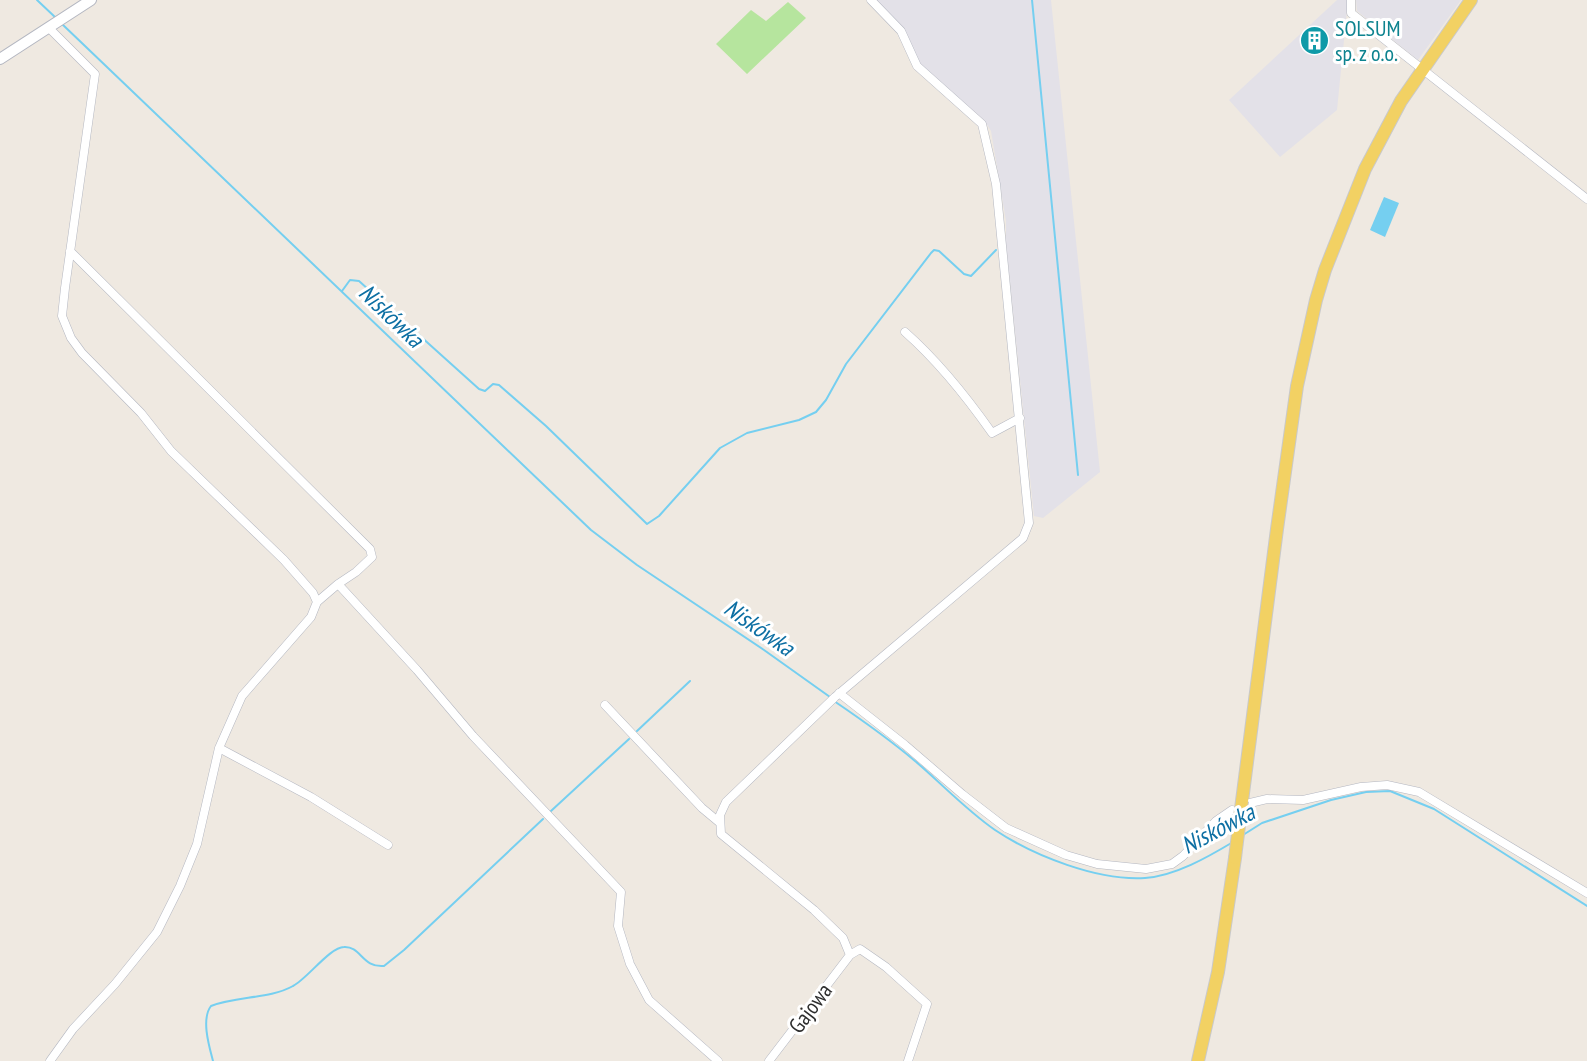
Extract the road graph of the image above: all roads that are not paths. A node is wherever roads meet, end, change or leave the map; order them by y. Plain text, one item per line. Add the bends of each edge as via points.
1 (91, 0) edge
2 (872, 0) edge
3 (1351, 0) edge
4 (1471, 0) edge
5 (50, 27) junction
6 (0, 59) edge
7 (1422, 69) junction
8 (1587, 199) edge
9 (70, 251) junction
10 (905, 332) dead end
11 (1020, 418) junction
12 (338, 584) junction
13 (317, 602) junction
14 (837, 695) junction
15 (605, 705) dead end
16 (219, 748) junction
17 (1246, 802) junction
18 (1232, 810) dead end
19 (720, 824) junction
20 (388, 845) dead end
21 (1587, 893) edge
22 (850, 955) junction
23 (50, 1061) edge
24 (718, 1061) edge
25 (769, 1061) edge
26 (908, 1061) edge
27 (1198, 1061) edge

1 - 5 street
2 - 11 street via 901,30 916,66 982,124 996,184
3 - 7 street via 1351,13
4 - 7 main road
5 - 6 street
5 - 9 street via 95,74
7 - 8 street
7 - 17 main road via 1365,169 1325,270 1307,335 1277,529
9 - 12 street via 370,549 372,557
9 - 13 street via 62,316 76,345 141,413 171,451 284,560 314,593
10 - 11 street via 932,355 992,433
11 - 14 street via 1029,512 1026,533
12 - 13 street
12 - 24 street via 473,736 621,892 618,927 630,964 649,999
13 - 16 street via 311,616 242,696
14 - 18 street via 1006,828 1065,855 1097,864 1146,869 1172,864
14 - 19 street via 726,802
15 - 19 street
16 - 20 street
16 - 23 street via 197,844 157,932
17 - 21 street via 1303,800 1387,785 1419,792
17 - 27 main road, bridge via 1218,972
19 - 22 street via 721,834 843,938
22 - 25 street, Gajowa
22 - 26 street via 860,949 927,1004

